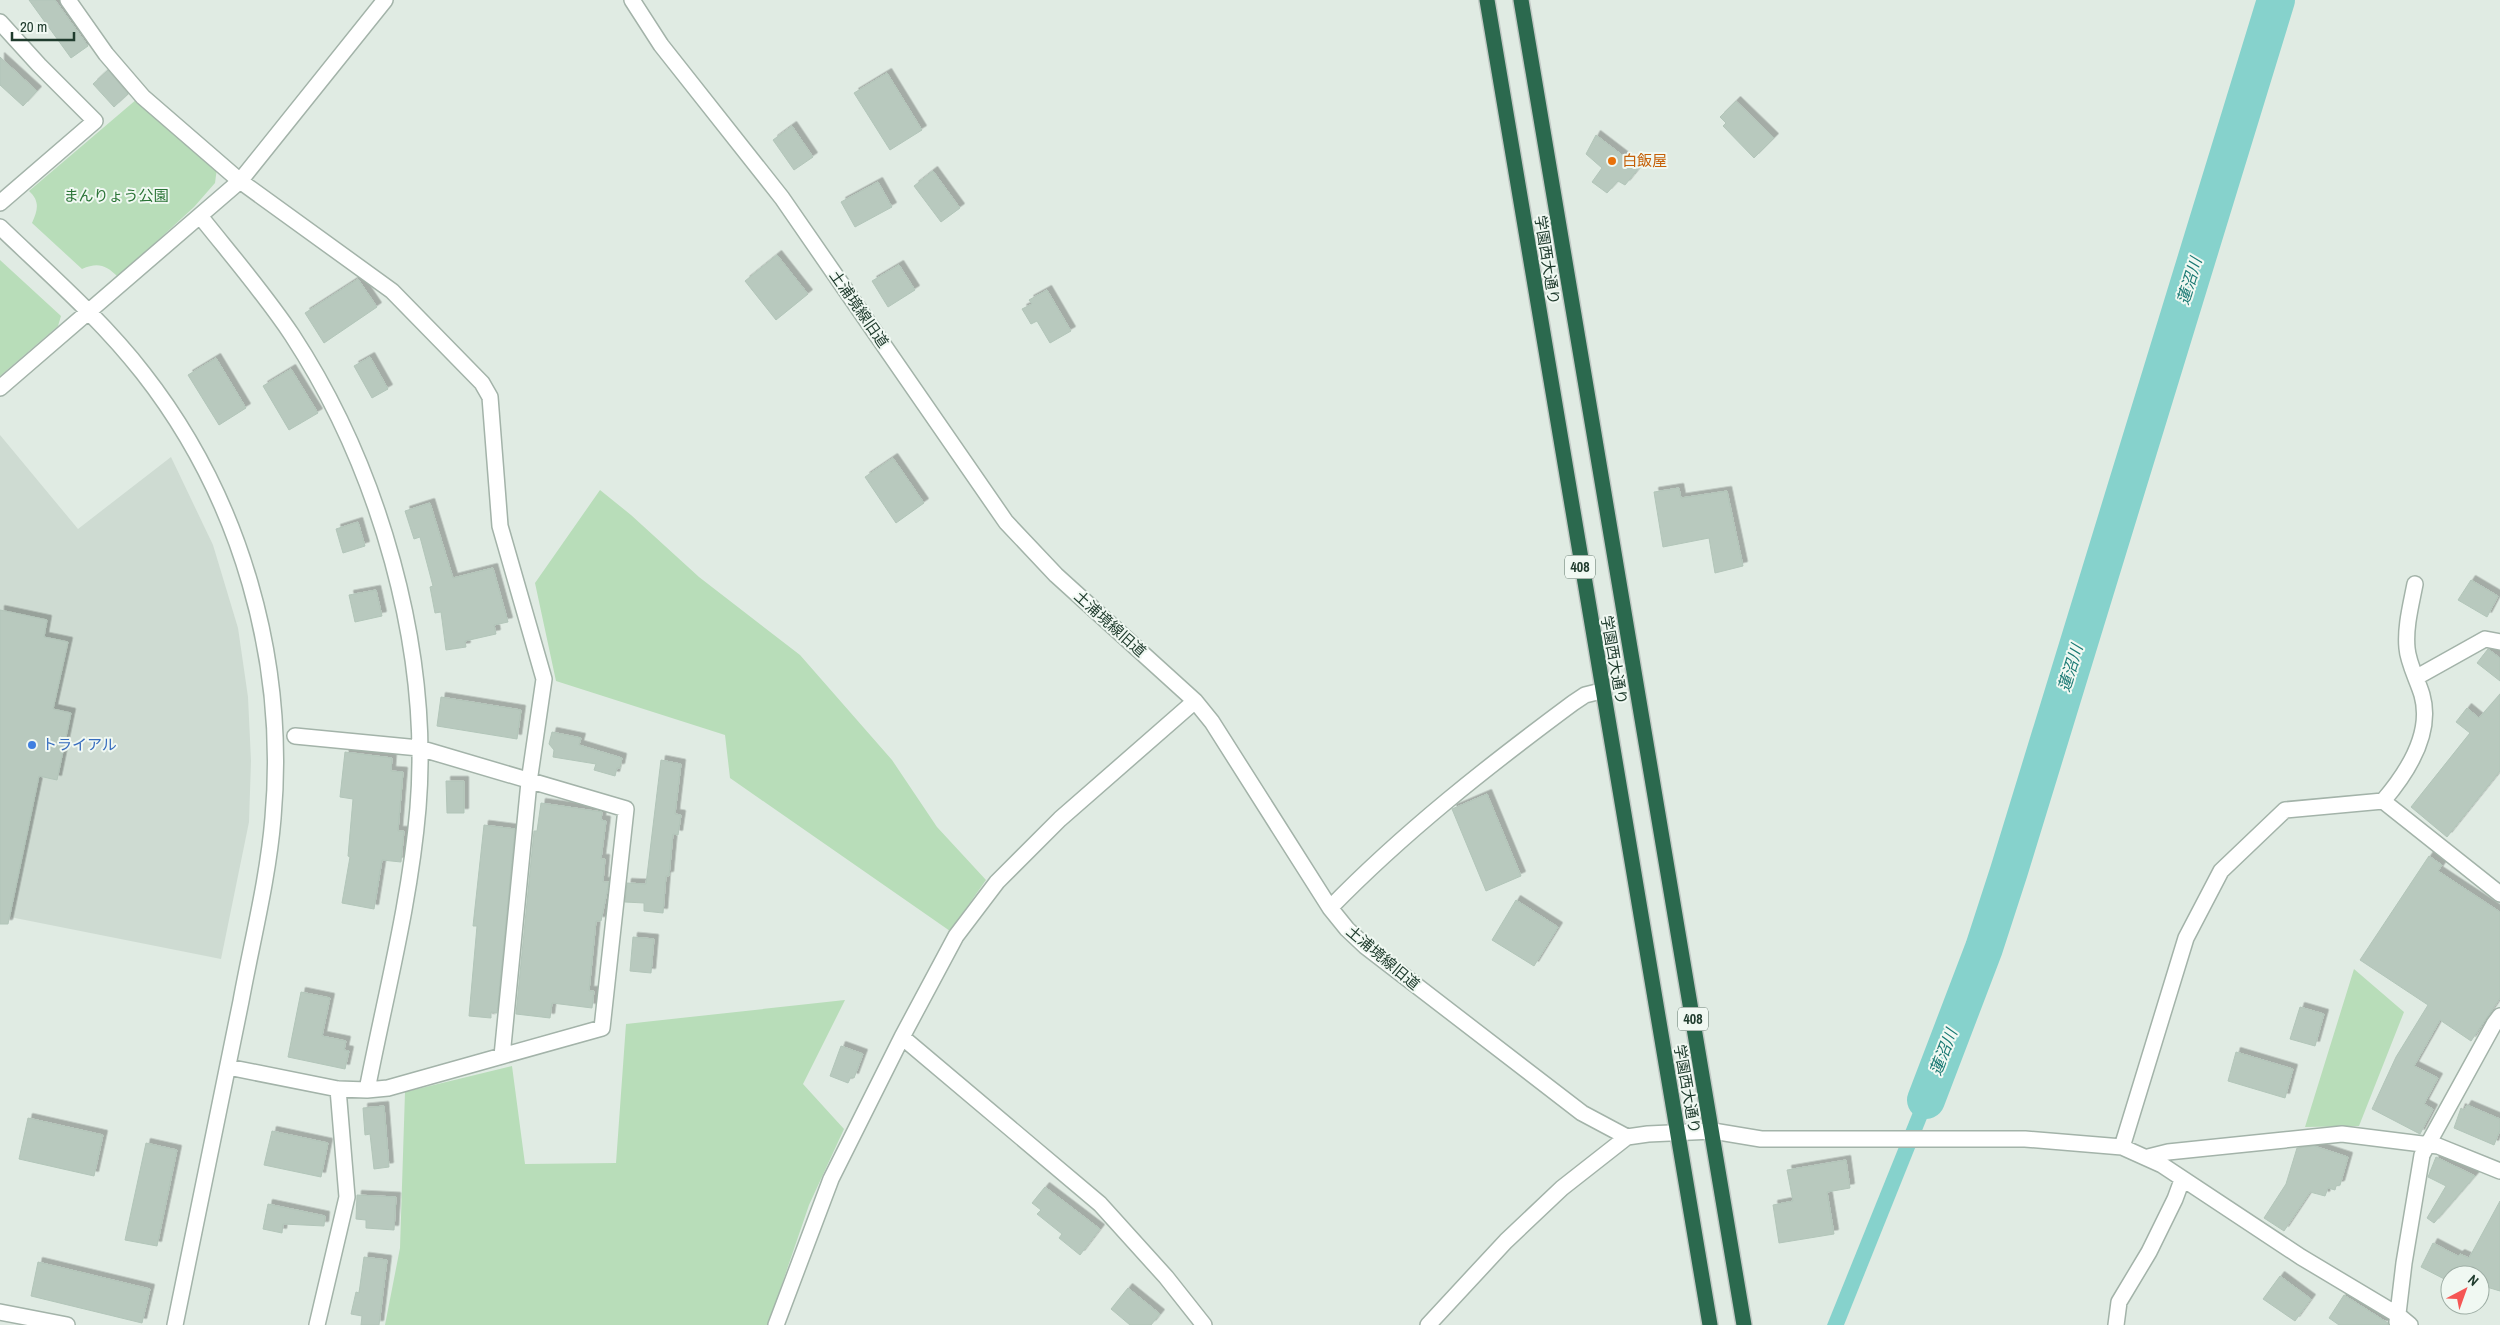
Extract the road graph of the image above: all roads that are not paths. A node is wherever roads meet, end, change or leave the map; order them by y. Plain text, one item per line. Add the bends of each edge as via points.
1 (68, 0) edge
2 (385, 0) edge
3 (632, 0) edge
4 (1487, 0) edge
5 (1522, 0) edge
6 (0, 22) edge
7 (240, 180) junction
8 (0, 203) edge
9 (200, 216) junction
10 (0, 227) edge
11 (88, 312) junction
12 (0, 388) edge
13 (2415, 584) dead end
14 (2500, 642) edge
15 (2416, 677) junction
16 (1601, 691) junction
17 (1195, 701) junction
18 (295, 736) dead end
19 (419, 748) junction
20 (529, 782) junction
21 (2382, 801) junction
22 (2500, 894) edge
23 (1330, 908) junction
24 (2500, 1016) edge
25 (902, 1037) junction
26 (502, 1056) junction
27 (228, 1067) junction
28 (338, 1089) junction
29 (367, 1090) junction
30 (1713, 1131) junction
31 (1677, 1133) junction
32 (1627, 1137) junction
33 (2427, 1145) junction
34 (2122, 1147) junction
35 (2148, 1157) junction
36 (2500, 1172) edge
37 (2182, 1180) junction
38 (0, 1312) edge
39 (2398, 1320) edge
40 (67, 1325) edge
41 (175, 1325) edge
42 (317, 1325) edge
43 (776, 1325) edge
44 (1204, 1325) edge
45 (1428, 1325) edge
46 (1710, 1325) edge
47 (1744, 1325) edge
48 (2116, 1325) edge
49 (2410, 1325) edge

1 - 7 street via 106,54 143,96
2 - 7 street
3 - 17 street, 土浦境線旧道 via 661,45 782,198 1006,522 1056,575
4 - 16 highway, 学園西大通り / 408
5 - 30 highway, 学園西大通り / 408
6 - 8 street via 95,121
7 - 9 street
7 - 20 street via 392,291 482,382 490,397 500,526 544,679
9 - 11 street
9 - 19 street via 291,334 351,445 388,548 403,605 413,663
10 - 11 street
11 - 12 street
11 - 27 street via 145,374 192,446 238,543 262,628 275,735 273,818 269,857
13 - 15 street via 2406,632 2407,651
14 - 15 street via 2485,639
15 - 21 street via 2426,723 2402,779
16 - 23 street via 1585,695 1450,799
16 - 31 highway, 学園西大通り / 408
17 - 23 street, 土浦境線旧道 via 1212,722
17 - 25 street via 1060,819 997,882 956,936
18 - 19 street
19 - 20 street
19 - 29 street via 418,807 410,872
20 - 26 street
20 - 26 street via 626,809 602,1028
21 - 22 street
21 - 34 street via 2285,810 2221,871 2186,938
23 - 32 street, 土浦境線旧道 via 1365,946 1582,1113
24 - 33 street
25 - 43 street via 831,1179
25 - 44 street via 1100,1204
26 - 29 street via 388,1088
27 - 28 street
27 - 41 street
28 - 29 street
28 - 42 street via 347,1197
30 - 31 street
30 - 34 street via 1761,1139 2025,1139
30 - 47 highway, 学園西大通り / 408
31 - 32 street
31 - 46 highway, 学園西大通り / 408
32 - 45 street via 1562,1188 1506,1240
33 - 35 street via 2342,1134 2168,1152
33 - 36 street via 2438,1146
33 - 39 street via 2422,1155
34 - 35 street
35 - 37 street
37 - 39 street
37 - 48 street via 2176,1200 2120,1302
38 - 40 street
39 - 49 street

